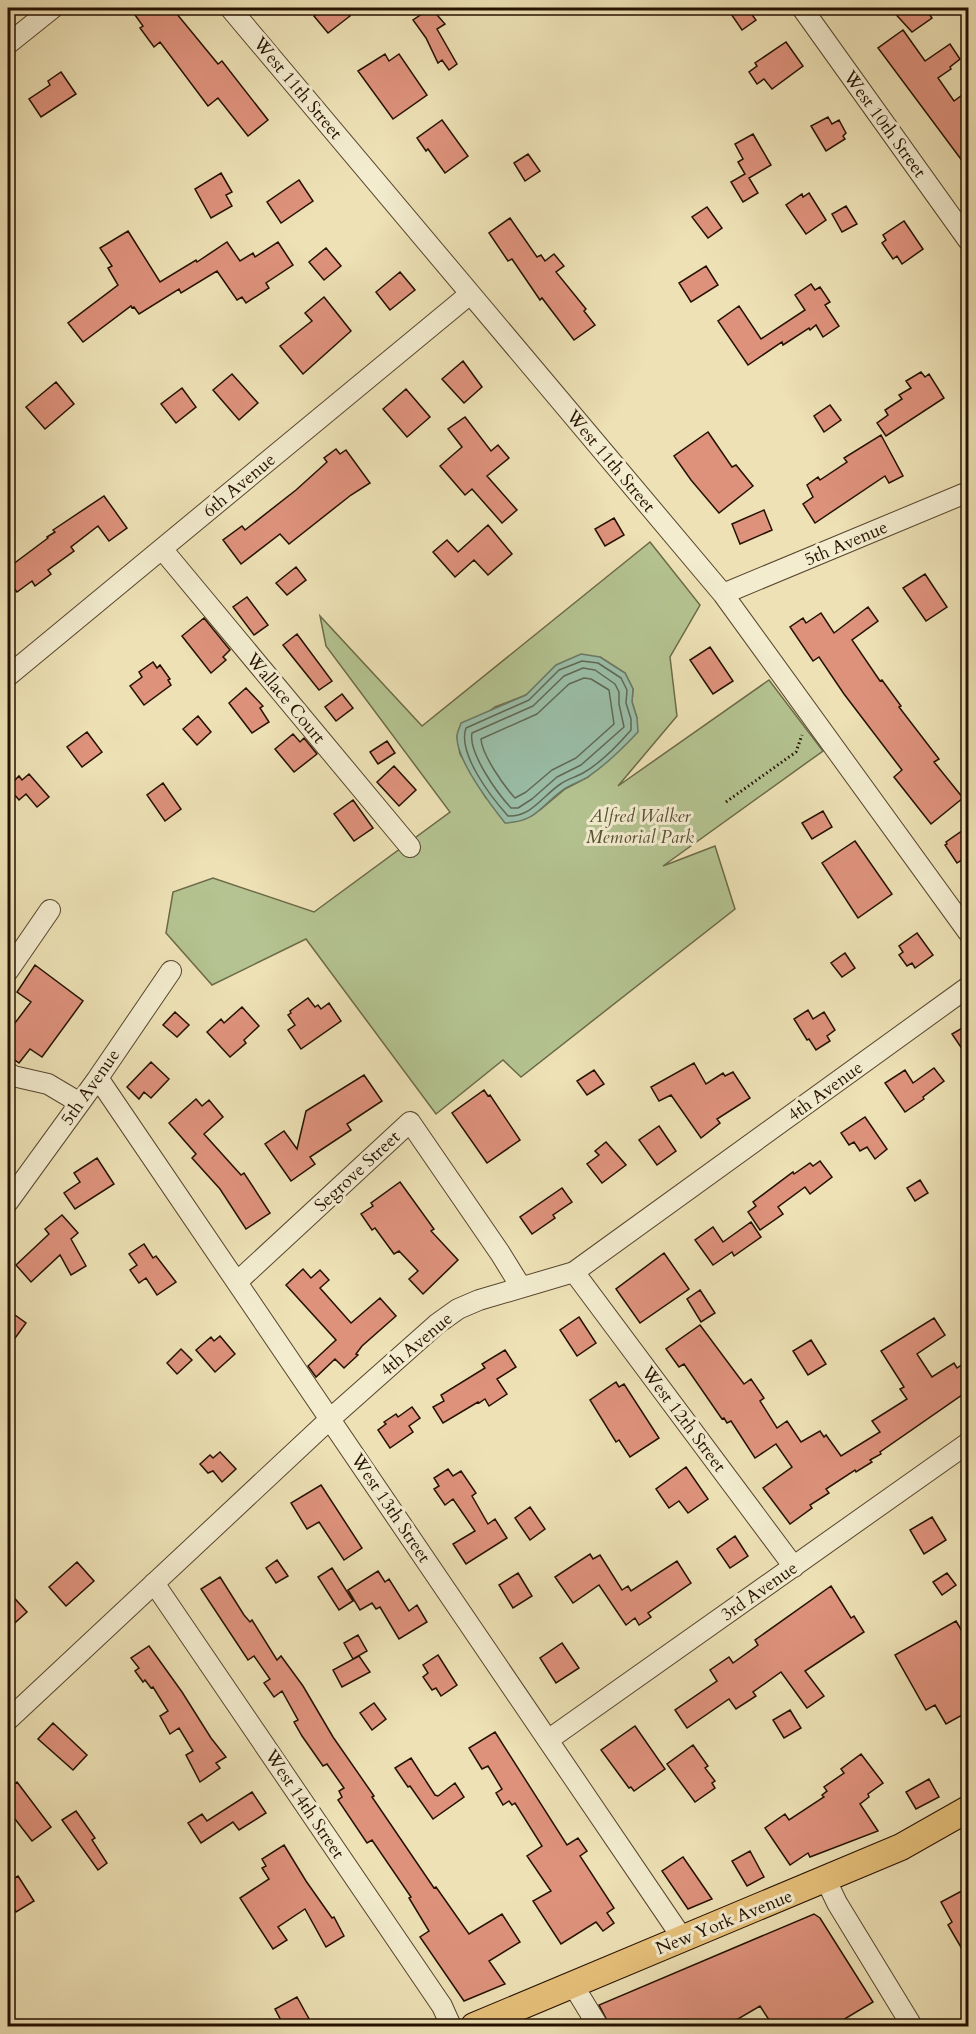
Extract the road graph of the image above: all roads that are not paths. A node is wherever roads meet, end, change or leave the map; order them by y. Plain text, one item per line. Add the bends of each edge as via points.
1 (53, 8) edge
2 (230, 8) edge
3 (802, 8) edge
4 (8, 44) edge
5 (969, 240) edge
6 (470, 294) junction
7 (969, 492) edge
8 (162, 549) junction
9 (723, 594) junction
10 (8, 676) edge
11 (410, 847) dead end
12 (50, 910) dead end
13 (969, 932) edge
14 (8, 971) edge
15 (171, 971) dead end
16 (969, 987) edge
17 (8, 1072) edge
18 (98, 1078) junction
19 (80, 1103) junction
20 (8, 1202) edge
21 (574, 1272) junction
22 (237, 1282) junction
23 (520, 1287) junction
24 (330, 1419) junction
25 (969, 1443) edge
26 (794, 1567) junction
27 (154, 1583) junction
28 (8, 1720) edge
29 (548, 1740) junction
30 (969, 1809) edge
31 (826, 1880) junction
32 (683, 1939) junction
33 (573, 1985) junction
34 (452, 2026) edge
35 (474, 2026) edge
36 (598, 2026) edge
37 (909, 2026) edge

1 - 4 street
2 - 6 street, West 11th Street
3 - 5 street, West 10th Street
6 - 8 street, 6th Avenue
6 - 9 street, West 11th Street
7 - 9 street, 5th Avenue
8 - 10 street, 6th Avenue
8 - 11 street, Wallace Court
9 - 13 street, West 11th Street
12 - 14 street
15 - 18 street, 5th Avenue
16 - 21 street, 4th Avenue
17 - 19 street via 48,1084
18 - 19 street, 5th Avenue
18 - 22 street, West 13th Street
19 - 20 street, 5th Avenue
21 - 23 street, 4th Avenue
21 - 26 street, West 12th Street
22 - 23 street, Segrove Street via 410,1122
22 - 24 street, West 13th Street
23 - 24 street, 4th Avenue via 479,1300 437,1324
24 - 27 street, 4th Avenue
24 - 29 street, West 13th Street
25 - 26 street, 3rd Avenue
26 - 29 street, 3rd Avenue
27 - 28 street, 4th Avenue
27 - 34 street, West 14th Street
29 - 32 street, West 13th Street
30 - 31 main road, New York Avenue via 901,1847
31 - 32 main road, New York Avenue
31 - 37 street
32 - 33 main road, New York Avenue
33 - 35 main road, New York Avenue
33 - 36 street

